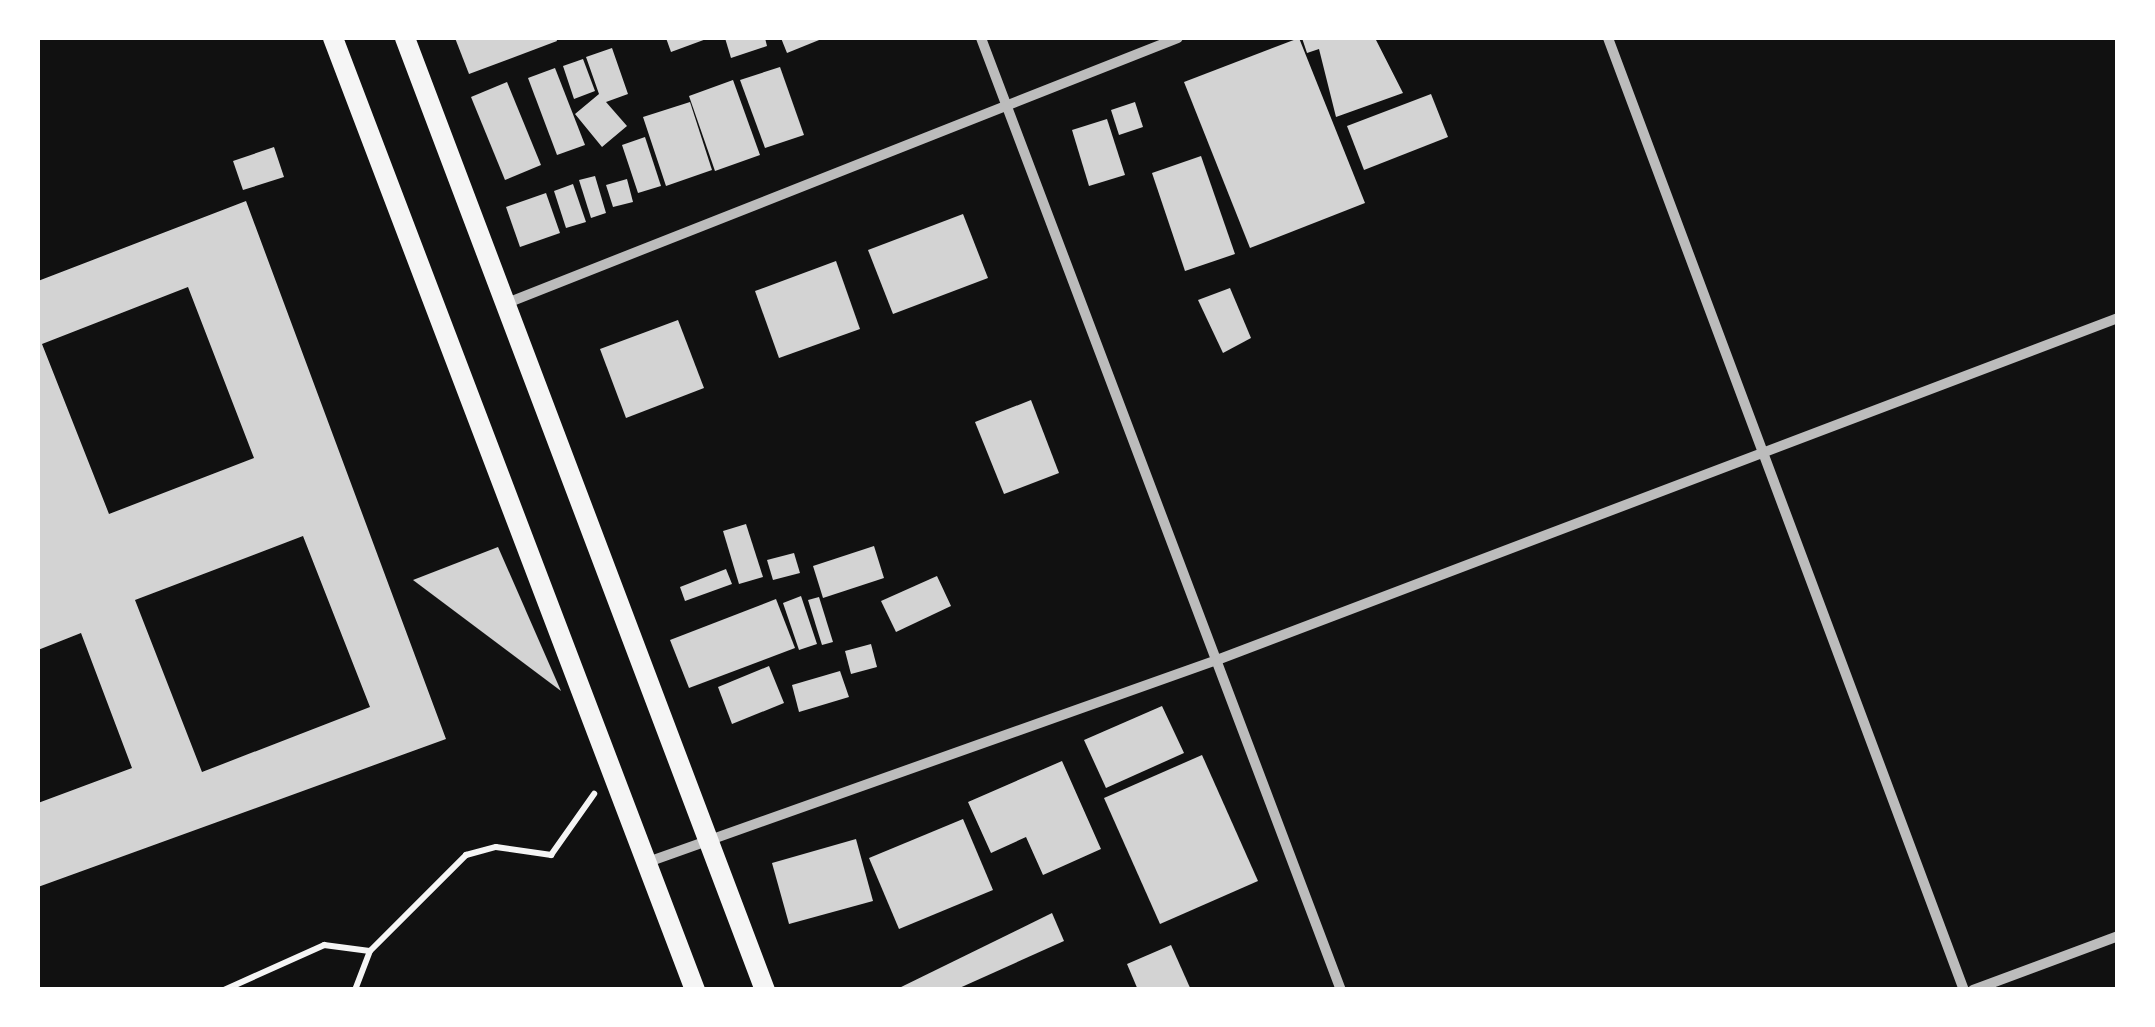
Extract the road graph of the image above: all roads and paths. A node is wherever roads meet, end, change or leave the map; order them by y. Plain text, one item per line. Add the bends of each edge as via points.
1 (333, 38) edge
2 (406, 38) edge
3 (982, 38) edge
4 (1178, 38) edge
5 (1608, 38) edge
6 (1007, 106) junction
7 (507, 303) junction
8 (2118, 318) edge
9 (1764, 454) junction
10 (1216, 660) junction
11 (616, 778) junction
12 (709, 838) junction
13 (648, 862) junction
14 (2118, 936) edge
15 (370, 951) junction
16 (224, 990) edge
17 (355, 990) edge
18 (695, 990) edge
19 (765, 990) edge
20 (1341, 990) edge
21 (1964, 990) edge
22 (1973, 990) edge

1 - 11 main road
2 - 7 main road
3 - 6 street
4 - 6 street
5 - 9 street
6 - 7 street
6 - 10 street
7 - 12 main road
8 - 9 street
9 - 10 street
9 - 21 street
10 - 12 street
10 - 20 street
11 - 13 main road
11 - 15 path via 584,802 551,855 496,846 466,855
12 - 13 street
12 - 19 main road
13 - 18 main road
14 - 22 street
15 - 16 path via 324,945
15 - 17 path

